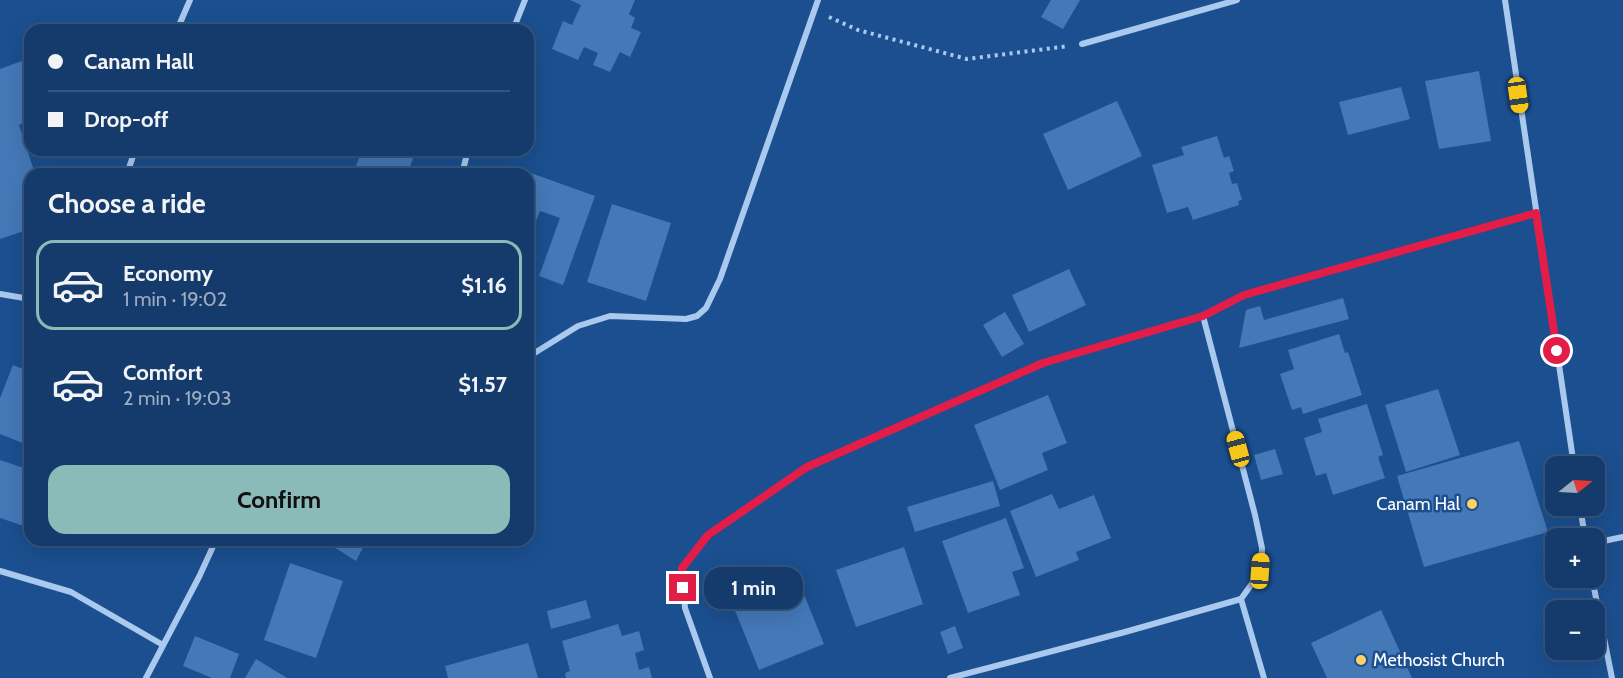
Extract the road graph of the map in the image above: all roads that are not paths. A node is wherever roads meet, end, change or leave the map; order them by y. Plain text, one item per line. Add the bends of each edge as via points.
1 (190, 0) edge
2 (525, 0) edge
3 (818, 0) edge
4 (1237, 0) edge
5 (1505, 0) edge
6 (180, 24) edge
7 (515, 24) edge
8 (1082, 44) road end
9 (1536, 213) junction
10 (0, 294) edge
11 (24, 298) edge
12 (1203, 316) junction
13 (534, 353) edge
14 (1572, 456) edge
15 (1623, 537) edge
16 (1605, 541) edge
17 (213, 546) edge
18 (0, 571) edge
19 (1594, 588) edge
20 (1241, 599) junction
21 (163, 645) junction
22 (146, 678) edge
23 (710, 678) edge
24 (950, 678) edge
25 (1264, 678) edge
26 (1612, 678) edge

1 - 6 street
2 - 7 street
3 - 13 street via 729,257 706,308 686,319 610,316 578,326
4 - 8 street
5 - 9 street
9 - 12 street via 1244,295
9 - 14 street
10 - 11 street
12 - 20 street via 1262,548 1260,571
12 - 23 street via 1043,363 817,462 708,535 682,568 685,608
15 - 16 street
17 - 21 street
18 - 21 street via 71,592
19 - 26 street
20 - 24 street
20 - 25 street
21 - 22 street

